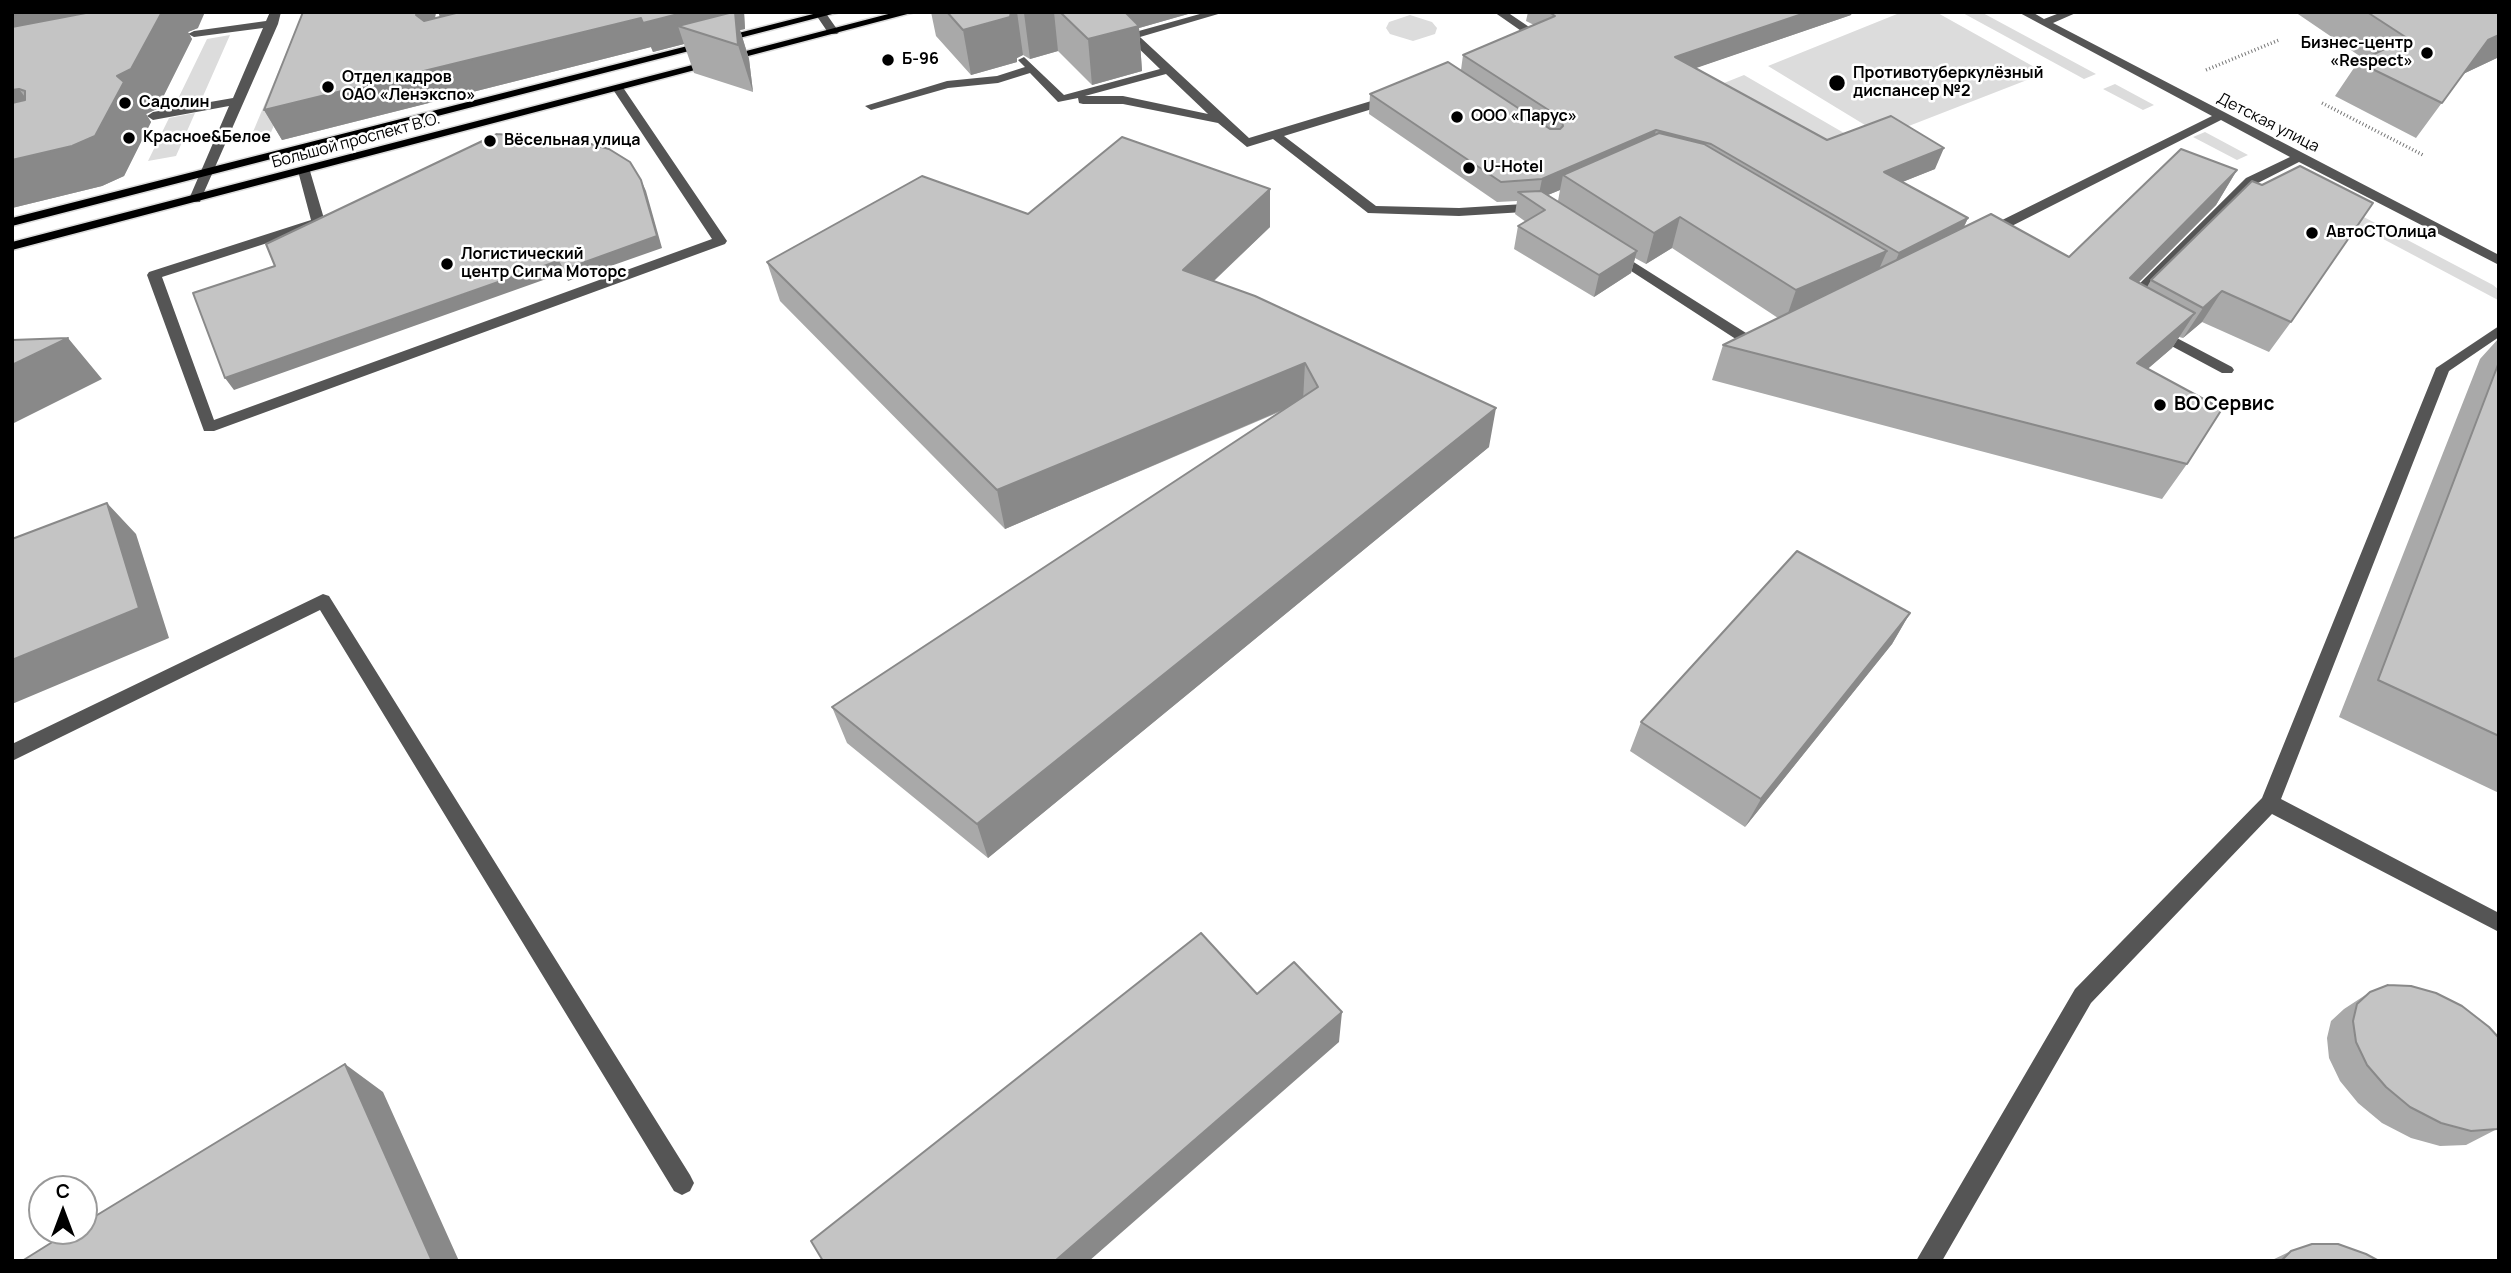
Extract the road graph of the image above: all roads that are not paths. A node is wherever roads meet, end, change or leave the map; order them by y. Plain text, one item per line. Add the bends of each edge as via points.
1 (835, 12) edge
2 (910, 12) edge
3 (1499, 12) edge
4 (2023, 12) edge
5 (2073, 12) edge
6 (1217, 13) edge
7 (819, 14) edge
8 (274, 18) edge
9 (2043, 23) junction
10 (833, 32) junction
11 (194, 34) dead end
12 (1510, 46) edge
13 (1168, 70) junction
14 (618, 88) junction
15 (1402, 94) edge
16 (1062, 99) junction
17 (238, 101) junction
18 (871, 106) dead end
19 (153, 116) dead end
20 (2221, 116) junction
21 (1222, 120) junction
22 (1275, 135) junction
23 (2299, 157) junction
24 (304, 171) junction
25 (206, 173) junction
26 (195, 199) junction
27 (1549, 207) edge
28 (12, 222) edge
29 (1976, 239) edge
30 (1597, 243) edge
31 (12, 246) edge
32 (2499, 261) edge
33 (2499, 330) edge
34 (1778, 332) edge
35 (2227, 370) dead end
36 (12, 753) edge
37 (2270, 803) junction
38 (2499, 923) edge
39 (682, 1183) dead end
40 (1928, 1261) edge

1 - 7 main road, Большой проспект В.О.
2 - 10 main road, Большой проспект В.О.
3 - 12 street via 1535,35
4 - 9 street, Детская улица
5 - 9 street
6 - 13 street via 1132,36
7 - 10 street
7 - 25 main road, Большой проспект В.О.
8 - 11 street
8 - 17 street
9 - 20 street, Детская улица
10 - 14 main road, Большой проспект В.О.
13 - 16 street
13 - 21 street
14 - 24 main road, Большой проспект В.О.
14 - 24 street via 720,241 209,427 154,275 318,222
15 - 22 street
16 - 18 street via 1028,65 998,79 947,85
16 - 21 street via 1124,100
17 - 19 street
17 - 25 street
20 - 23 street, Детская улица
20 - 29 street
21 - 22 street via 1247,143
22 - 27 street via 1373,210
23 - 32 street, Детская улица
23 - 35 street via 2250,181 2119,312
24 - 26 main road, Большой проспект В.О.
25 - 26 street
25 - 28 main road, Большой проспект В.О.
26 - 31 main road, Большой проспект В.О.
30 - 34 street via 1754,344
33 - 37 street via 2443,368
36 - 39 street via 323,601
37 - 38 street
37 - 40 street via 2083,996

